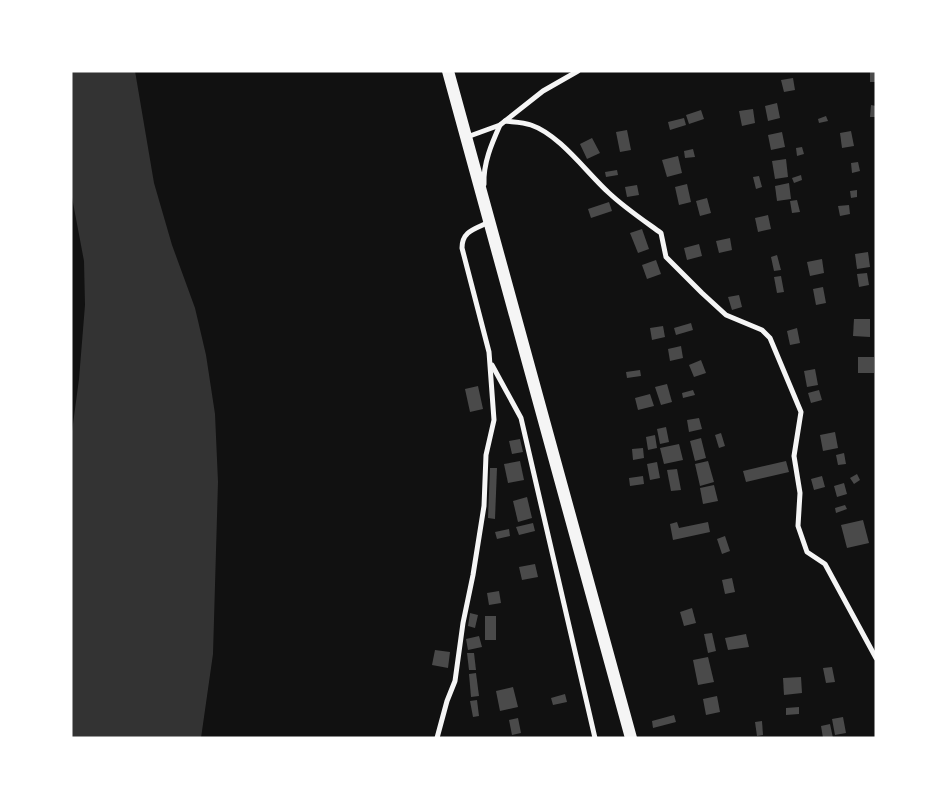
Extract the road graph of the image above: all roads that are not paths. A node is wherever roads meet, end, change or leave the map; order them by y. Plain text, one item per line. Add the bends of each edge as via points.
1 (448, 71) edge
2 (578, 71) edge
3 (502, 123) junction
4 (465, 138) junction
5 (484, 205) junction
6 (489, 222) junction
7 (490, 362) junction
8 (876, 658) edge
9 (437, 738) edge
10 (595, 738) edge
11 (631, 738) edge

1 - 4 main road
2 - 3 street via 543,91
3 - 4 street
3 - 5 street via 492,143 483,175
3 - 8 street via 525,123 544,130 610,194 661,233 666,257 716,307 726,315 762,330 770,338 801,412 794,456 800,493 798,526 807,552 825,564
4 - 5 main road
5 - 6 main road
6 - 7 street via 467,232 462,248
6 - 11 main road
7 - 9 street via 494,420 486,456 484,506 455,681
7 - 10 street via 521,418

